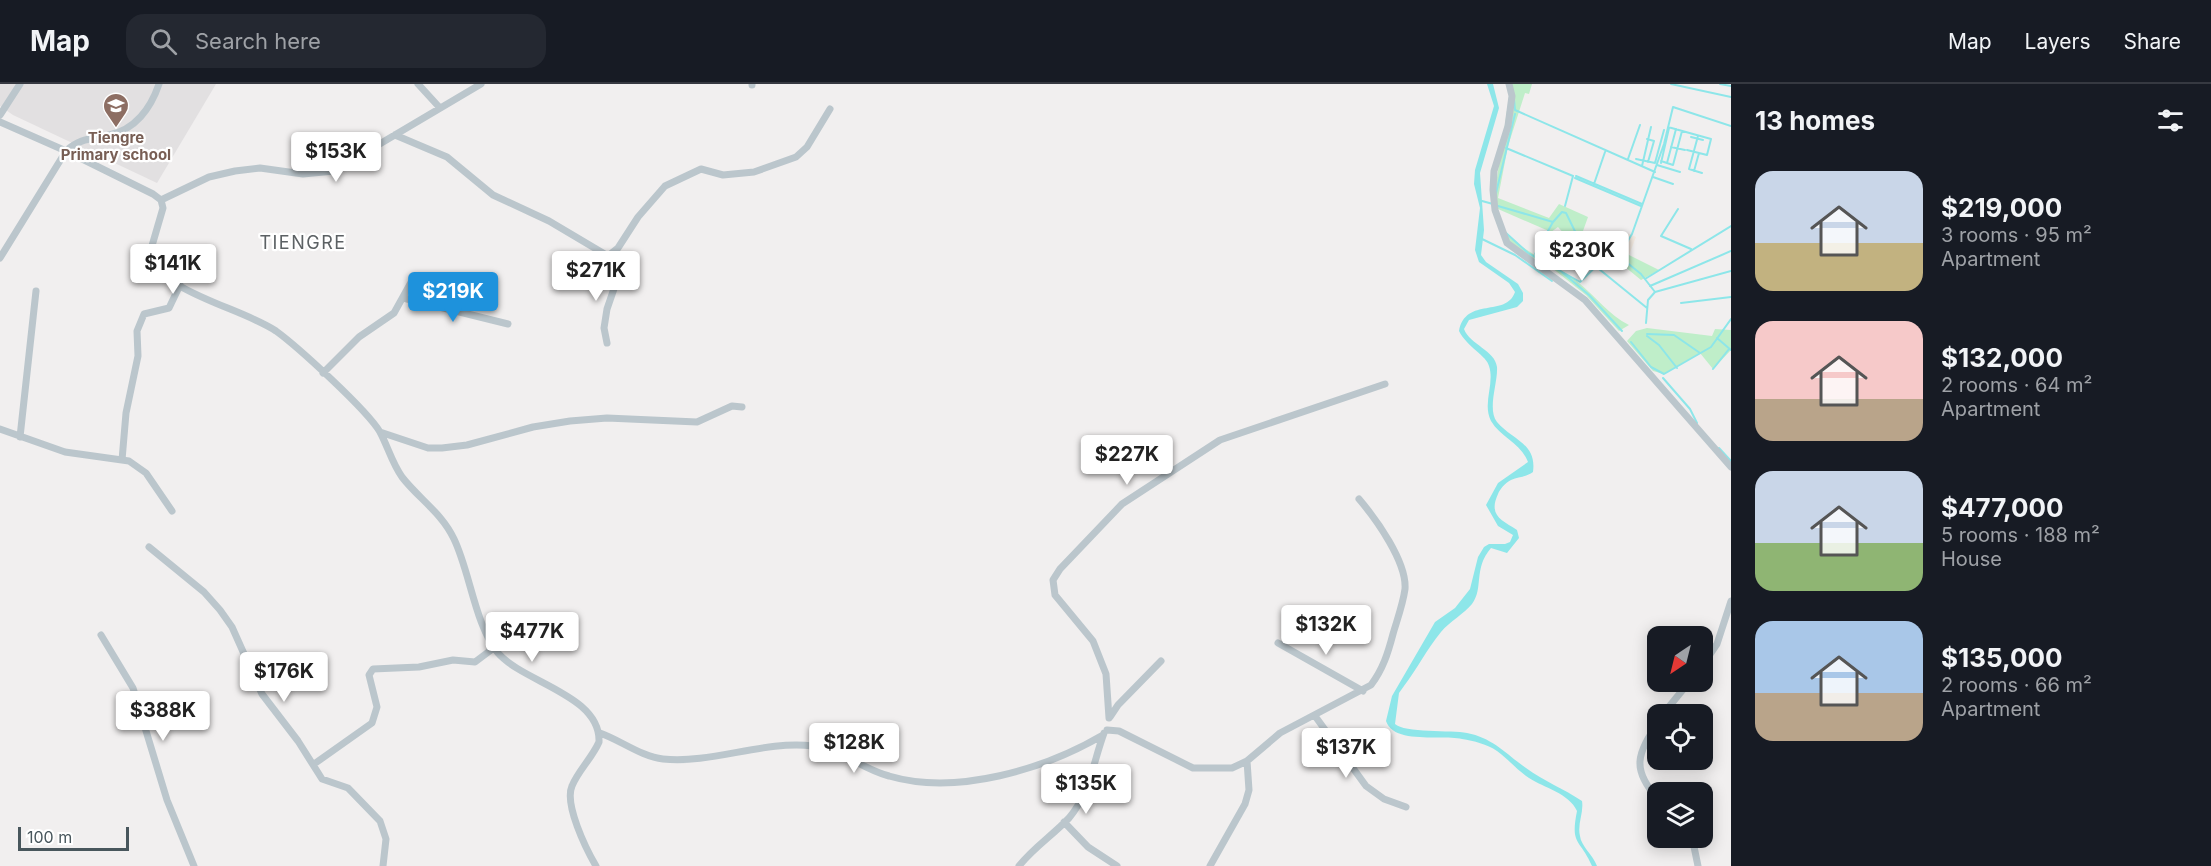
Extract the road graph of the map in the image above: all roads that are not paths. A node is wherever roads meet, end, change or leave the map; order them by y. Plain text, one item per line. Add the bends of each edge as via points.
1 (20, 84) edge
2 (159, 84) edge
3 (418, 84) edge
4 (481, 84) edge
5 (1509, 84) edge
6 (440, 108) junction
7 (830, 109) dead end
8 (0, 115) edge
9 (0, 122) edge
10 (395, 135) junction
11 (66, 151) junction
12 (161, 200) junction
13 (610, 255) junction
14 (0, 258) edge
15 (414, 277) dead end
16 (180, 285) junction
17 (36, 291) dead end
18 (403, 298) junction
19 (508, 324) dead end
20 (607, 343) dead end
21 (323, 374) junction
22 (1384, 384) dead end
23 (742, 406) dead end
24 (0, 429) edge
25 (380, 432) junction
26 (20, 437) junction
27 (122, 460) junction
28 (1731, 467) edge
29 (1359, 499) dead end
30 (172, 511) dead end
31 (149, 547) dead end
32 (1731, 601) edge
33 (101, 635) dead end
34 (1278, 643) dead end
35 (495, 647) junction
36 (1713, 650) edge
37 (1161, 661) dead end
38 (1363, 691) junction
39 (1681, 692) edge
40 (1671, 704) edge
41 (1315, 716) junction
42 (1109, 718) junction
43 (1105, 732) junction
44 (600, 733) junction
45 (1647, 741) edge
46 (1247, 761) junction
47 (314, 764) junction
48 (1647, 784) edge
49 (1406, 807) dead end
50 (1064, 822) junction
51 (1694, 848) edge
52 (194, 866) edge
53 (383, 866) edge
54 (596, 866) edge
55 (1019, 866) edge
56 (1117, 866) edge
57 (1210, 866) edge
58 (1698, 866) edge

1 - 8 street
2 - 11 street via 151,104 130,127 119,133 83,139
3 - 6 street
4 - 6 street
5 - 28 street via 1512,96 1508,126 1494,171 1493,190 1495,210 1507,243 1585,300
6 - 10 street
7 - 13 street via 807,147 796,157 754,172 723,175 701,169 665,186
9 - 11 street
10 - 12 street via 333,171 235,171 209,177
10 - 13 street via 447,157 493,195 549,221 602,255
11 - 12 street
11 - 14 street
12 - 16 street via 163,208 149,256 158,271
13 - 20 street via 618,278 607,309
15 - 18 street
16 - 21 street via 274,330
16 - 27 street via 169,308 147,313 137,331 137,362 126,413
17 - 26 street
18 - 19 street
18 - 21 street via 394,313 359,337
21 - 25 street
22 - 42 street via 1220,440 1122,504 1060,569 1052,588 1093,641 1106,674
23 - 25 street via 732,406 697,422 607,418 570,421 442,448 428,448
24 - 26 street
25 - 35 street via 393,463 437,512 454,538
26 - 27 street via 65,452
27 - 30 street via 146,473
29 - 38 street via 1401,565 1405,588 1380,673
31 - 47 street via 220,610 232,627 262,694
32 - 36 street
33 - 52 street via 133,688 167,800
34 - 38 street
35 - 44 street via 511,664 582,707
35 - 47 street via 475,662 453,660 419,667 374,669 369,675 376,707 372,723
37 - 42 street
38 - 41 street
39 - 40 street
41 - 46 street via 1280,733
41 - 49 street via 1366,786 1384,799
42 - 43 street
43 - 44 street via 1074,752 1023,770 953,782 887,776 851,758 813,746 660,759
43 - 46 street via 1113,728 1193,768 1232,768
43 - 50 street via 1090,783
44 - 54 street via 595,751 569,796
45 - 48 street via 1639,761 1641,776
46 - 57 street via 1249,790 1245,804
47 - 53 street via 322,779 348,788 380,821 386,839
50 - 55 street
50 - 56 street via 1088,848
51 - 58 street

